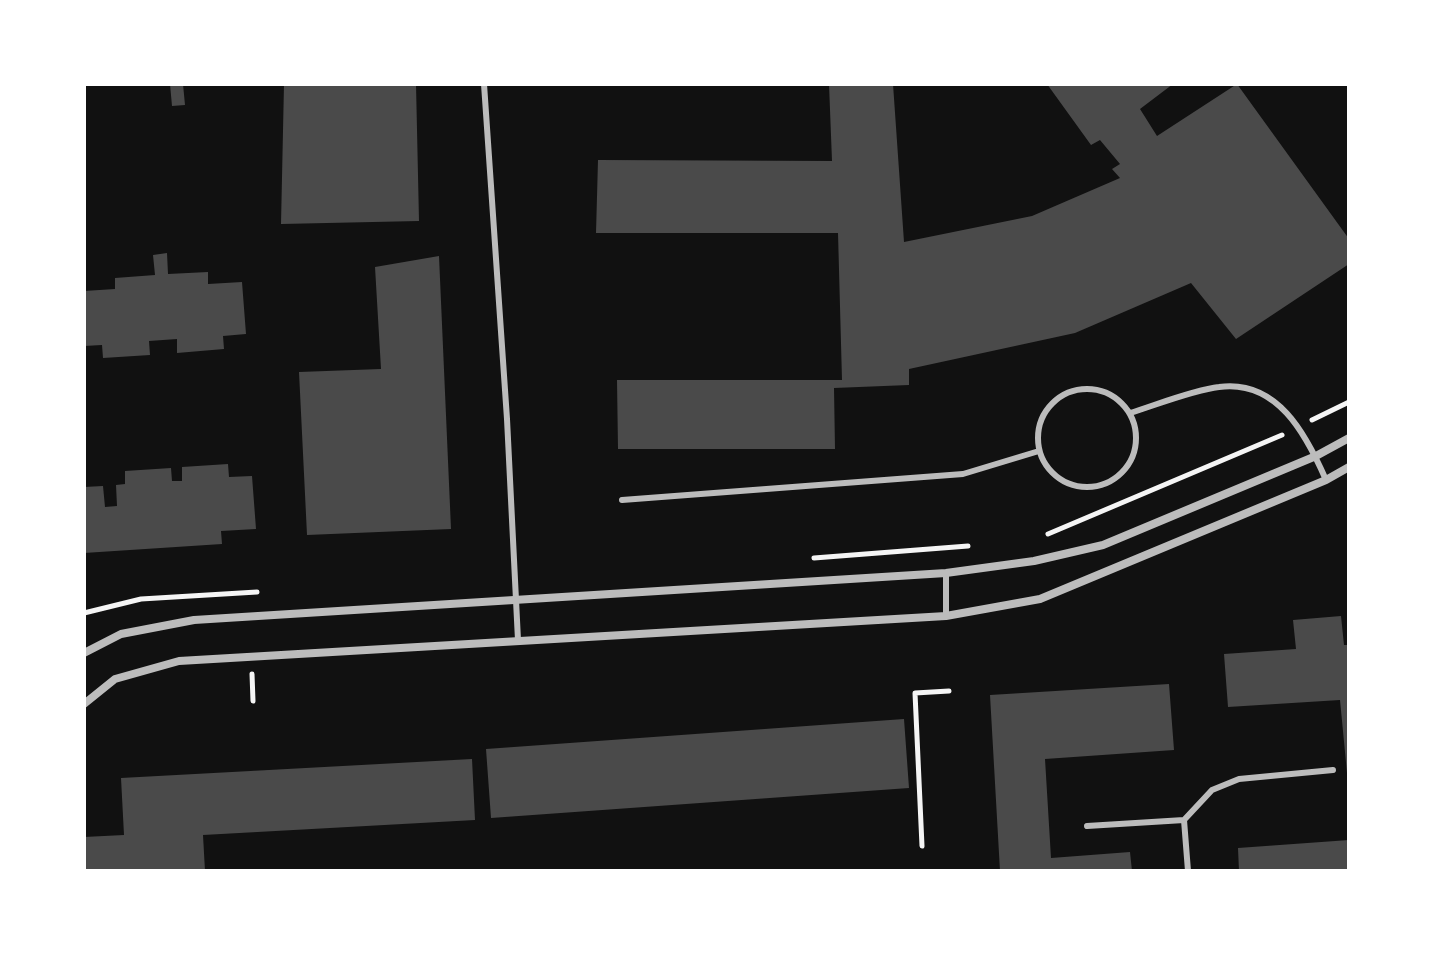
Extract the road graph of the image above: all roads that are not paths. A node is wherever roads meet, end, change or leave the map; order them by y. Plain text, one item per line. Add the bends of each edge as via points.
1 (484, 84) edge
2 (1130, 413) junction
3 (1349, 438) edge
4 (1039, 451) junction
5 (1316, 456) junction
6 (1349, 467) edge
7 (1326, 480) junction
8 (622, 500) dead end
9 (946, 573) junction
10 (515, 600) junction
11 (946, 616) junction
12 (518, 640) junction
13 (84, 653) edge
14 (84, 704) edge
15 (1333, 770) dead end
16 (1184, 820) junction
17 (1087, 826) dead end
18 (1188, 871) edge

1 - 10 lane
2 - 4 lane via 1106,392 1075,390 1049,406 1040,420
2 - 4 lane via 1136,429 1132,461 1106,484 1073,486 1052,473
2 - 5 lane via 1219,386 1253,390 1271,397
3 - 5 street
4 - 8 lane via 963,474
5 - 7 lane
5 - 9 street via 1103,545
6 - 7 street
7 - 11 street via 1040,599
9 - 10 street
9 - 11 lane
10 - 12 lane
10 - 13 street via 194,620 121,634
11 - 12 street
12 - 14 street via 179,661 115,679
15 - 16 lane via 1239,779 1212,790
16 - 17 lane
16 - 18 lane

